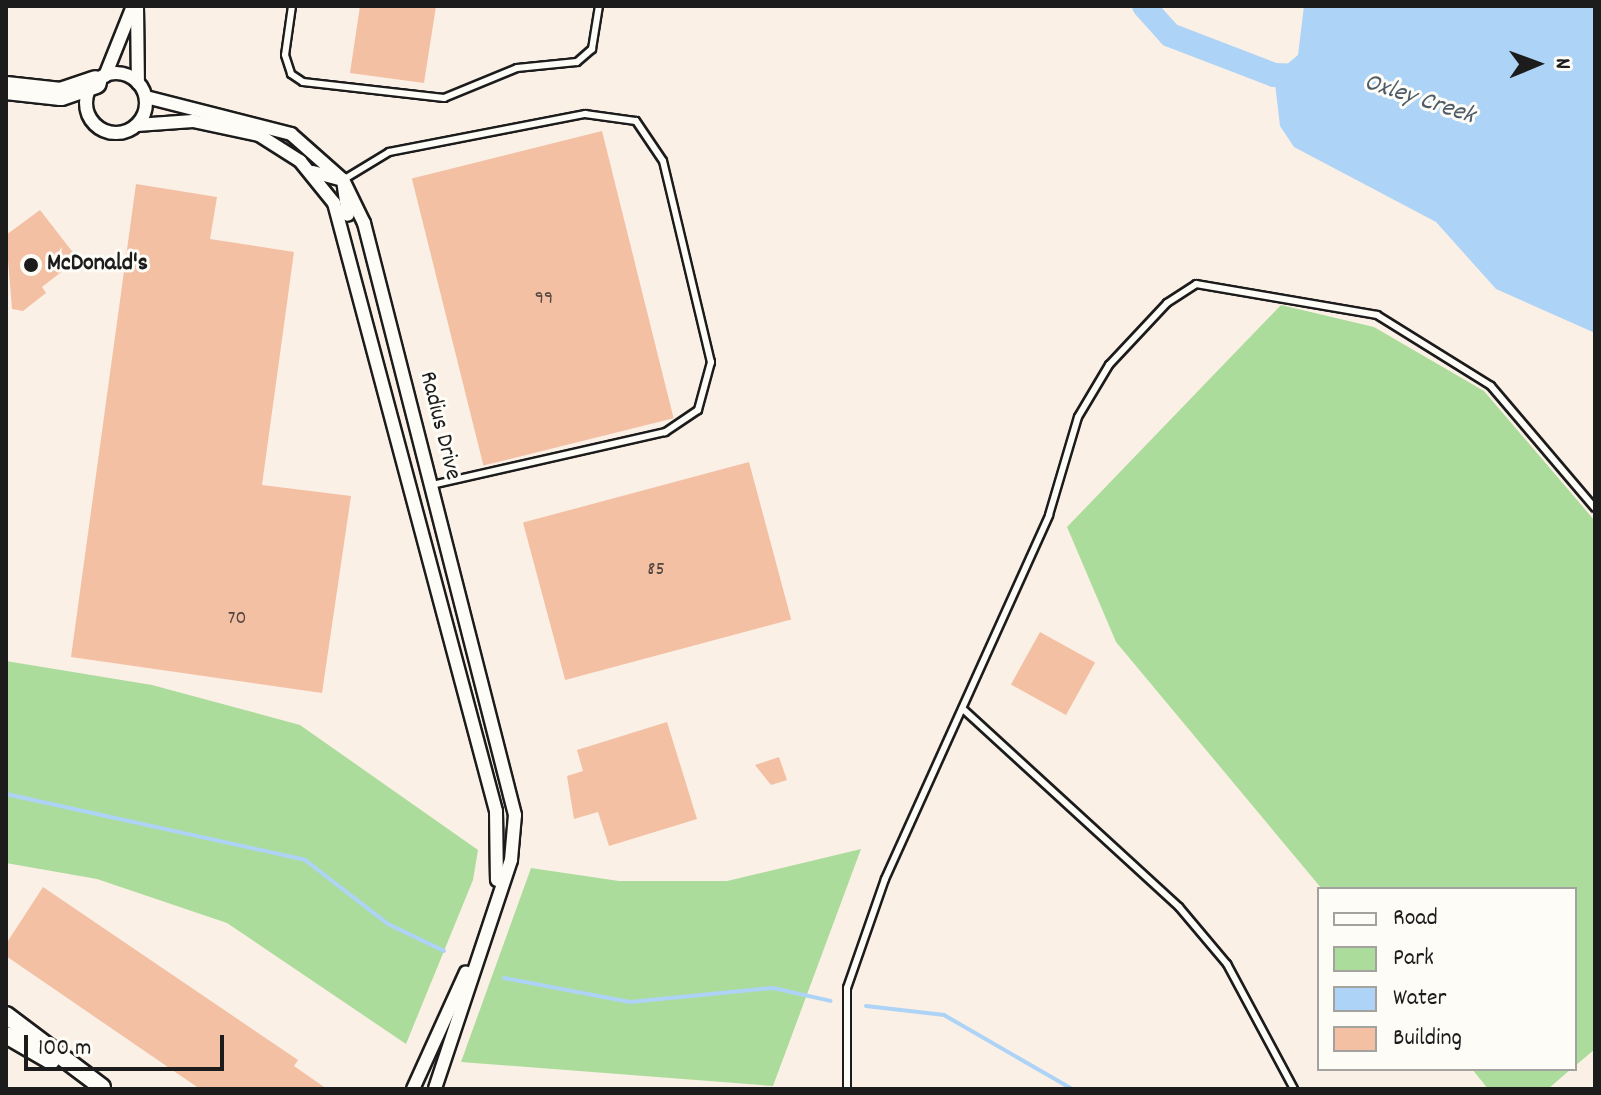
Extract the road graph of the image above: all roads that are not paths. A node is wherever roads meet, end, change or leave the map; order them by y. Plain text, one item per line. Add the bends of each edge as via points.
1 (135, 6) edge
2 (292, 6) edge
3 (599, 6) edge
4 (100, 79) junction
5 (138, 83) junction
6 (6, 88) edge
7 (146, 97) junction
8 (137, 125) junction
9 (307, 167) junction
10 (343, 180) junction
11 (366, 308) junction
12 (409, 395) junction
13 (432, 485) junction
14 (1595, 508) edge
15 (421, 519) junction
16 (447, 548) junction
17 (461, 673) junction
18 (963, 709) junction
19 (494, 899) junction
20 (478, 948) junction
21 (6, 1015) edge
22 (6, 1035) edge
23 (104, 1088) edge
24 (413, 1089) edge
25 (435, 1089) edge
26 (847, 1089) edge
27 (1294, 1089) edge

1 - 4 street
1 - 5 street
2 - 3 lane via 285,55 291,74 303,82 444,98 517,68 577,62 592,49
4 - 5 street
4 - 6 highway via 61,94
4 - 8 street via 87,105 97,126 118,133
5 - 7 street
7 - 8 street
7 - 10 street, Radius Drive via 291,134
8 - 9 street, Radius Drive via 193,121 238,129 281,146
9 - 10 street
9 - 11 street, Radius Drive via 344,226
10 - 11 street
10 - 12 street, Radius Drive via 364,223
10 - 13 lane via 389,152 585,114 636,121 663,161 711,362 698,410 665,432
11 - 15 street, Radius Drive
12 - 13 street, Radius Drive
12 - 15 street via 430,512
13 - 16 street, Radius Drive
14 - 18 lane via 1491,386 1377,315 1196,284 1109,365 1078,417 1049,515
15 - 17 street, Radius Drive
16 - 17 street via 439,561
16 - 19 street, Radius Drive via 515,815 511,860
17 - 19 street, Radius Drive via 501,834
18 - 26 lane via 885,879 847,988
18 - 27 lane via 1179,907 1227,964
19 - 20 street, Radius Drive
20 - 24 street, Radius Drive
20 - 25 street, Radius Drive
21 - 23 street
22 - 23 street

